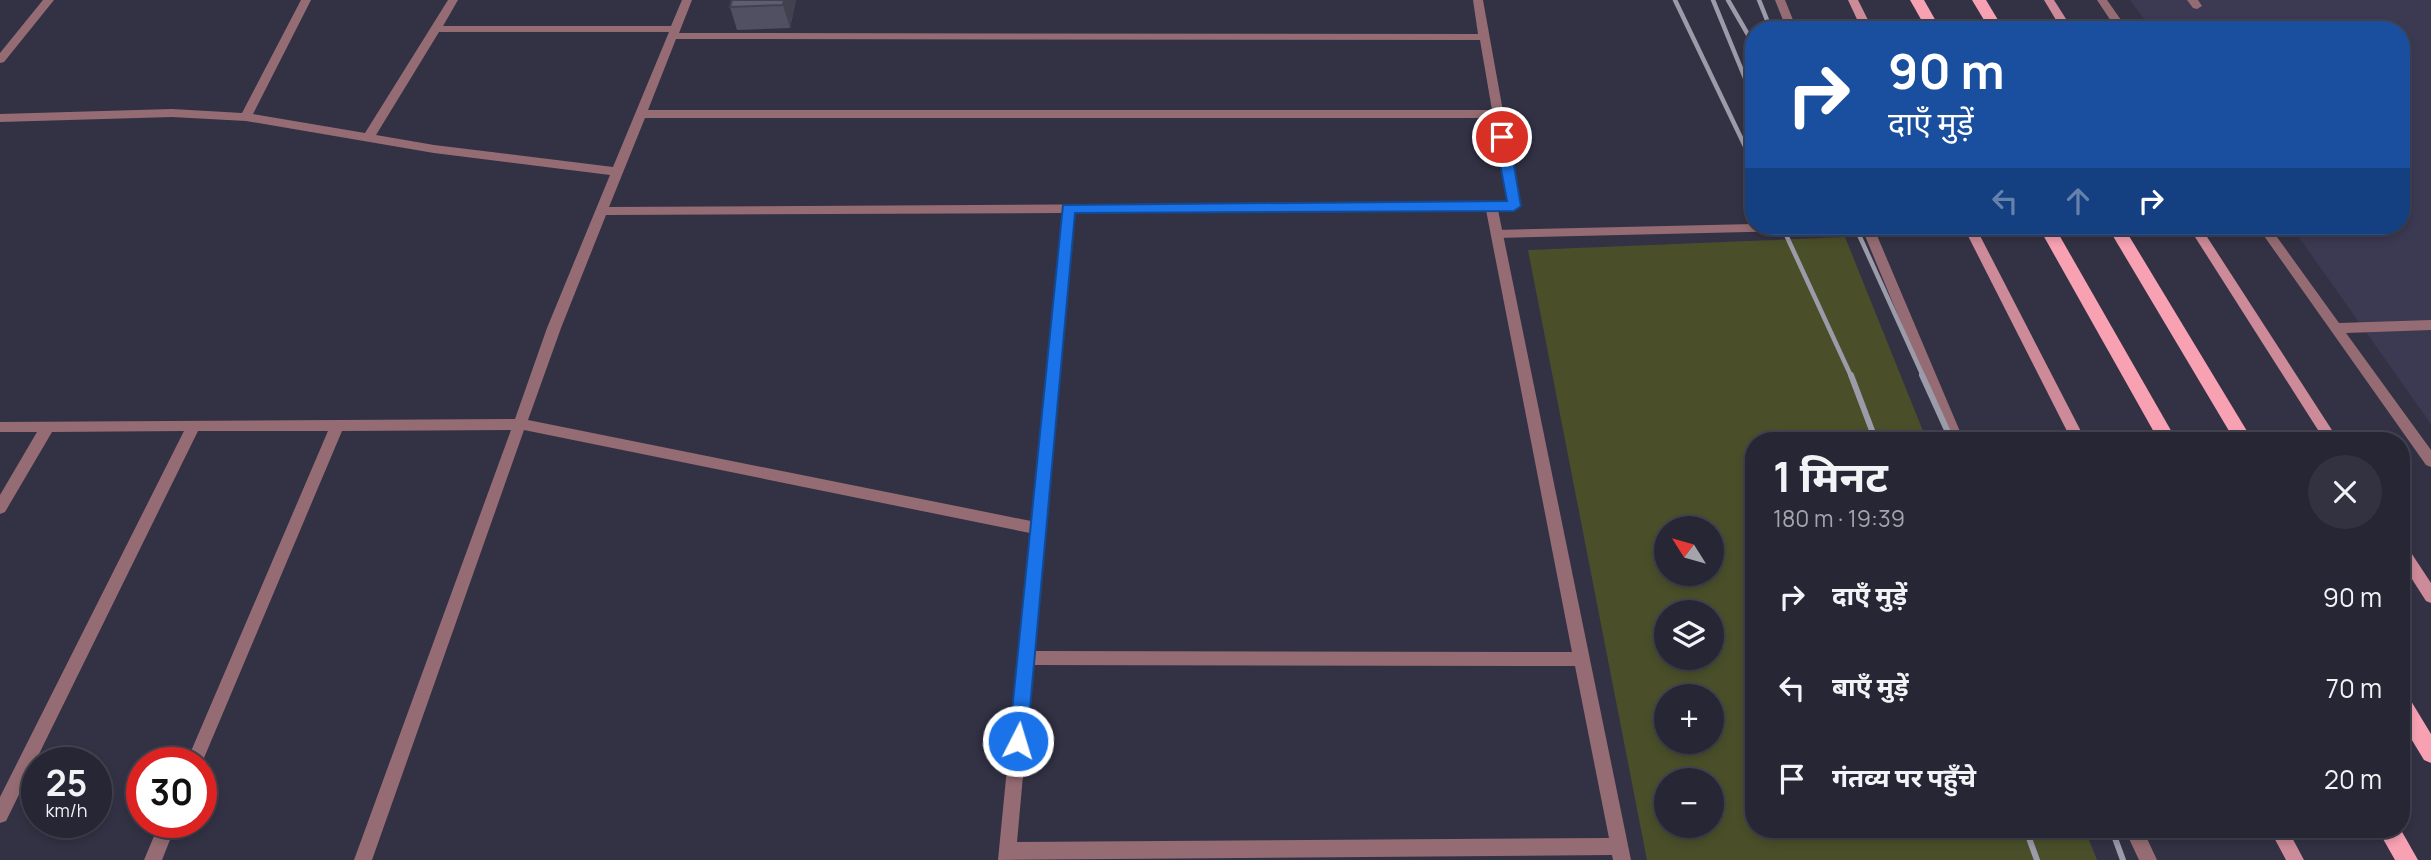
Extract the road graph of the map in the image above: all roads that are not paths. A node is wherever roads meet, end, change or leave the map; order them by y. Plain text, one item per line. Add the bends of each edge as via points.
1 (49, 0) edge
2 (306, 0) edge
3 (453, 0) edge
4 (687, 0) edge
5 (1478, 0) edge
6 (1780, 0) edge
7 (1853, 0) edge
8 (1917, 0) edge
9 (1979, 0) edge
10 (2049, 0) edge
11 (2102, 0) edge
12 (1788, 21) edge
13 (1864, 21) edge
14 (1929, 21) edge
15 (1992, 21) edge
16 (2062, 21) edge
17 (2117, 21) edge
18 (435, 29) junction
19 (674, 33) junction
20 (1484, 37) junction
21 (0, 60) edge
22 (642, 114) junction
23 (1498, 114) junction
24 (246, 117) junction
25 (0, 118) edge
26 (368, 138) junction
27 (618, 172) junction
28 (1491, 206) junction
29 (1068, 209) junction
30 (601, 211) junction
31 (1745, 228) edge
32 (1497, 234) junction
33 (1871, 235) edge
34 (1974, 235) edge
35 (2051, 235) edge
36 (2120, 235) edge
37 (2199, 235) edge
38 (2269, 235) edge
39 (2431, 325) edge
40 (2336, 328) junction
41 (520, 424) junction
42 (48, 426) junction
43 (194, 426) junction
44 (337, 426) junction
45 (0, 427) edge
46 (1953, 432) edge
47 (2075, 432) edge
48 (2163, 432) edge
49 (2239, 432) edge
50 (2326, 432) edge
51 (2431, 461) edge
52 (0, 508) edge
53 (1038, 528) junction
54 (2410, 563) edge
55 (2431, 596) edge
56 (1026, 658) junction
57 (1582, 659) junction
58 (2410, 718) edge
59 (201, 747) edge
60 (2431, 753) edge
61 (0, 815) edge
62 (162, 838) edge
63 (2137, 838) edge
64 (2283, 838) edge
65 (2394, 838) edge
66 (1620, 853) edge
67 (1007, 855) edge
68 (153, 860) edge
69 (363, 860) edge
70 (2147, 860) edge
71 (2295, 860) edge
72 (2407, 860) edge

1 - 21 street
2 - 24 street
3 - 18 street
4 - 19 street
5 - 20 street
6 - 12 street
7 - 13 street
8 - 14 main road
9 - 15 main road
10 - 16 street
11 - 17 street
18 - 19 street
18 - 26 street
19 - 20 street
19 - 22 street
20 - 23 street
22 - 23 street
22 - 27 street
23 - 28 street via 1514,206
24 - 25 street via 172,113
24 - 26 street
26 - 27 street
27 - 30 street
28 - 29 street
28 - 32 street
29 - 30 street
29 - 53 street
30 - 41 street
31 - 32 street
32 - 57 street
33 - 46 street
34 - 47 street
35 - 48 main road
36 - 49 main road
37 - 50 street
38 - 40 street
39 - 40 street
40 - 51 street
41 - 44 street
41 - 53 street
41 - 69 street
42 - 43 street
42 - 45 street
42 - 52 street
43 - 44 street
43 - 61 street
44 - 59 street
53 - 56 street
54 - 55 street
56 - 57 street
56 - 67 street
57 - 66 street
58 - 60 main road
62 - 68 street
63 - 70 street
64 - 71 street
65 - 72 main road
66 - 67 street

